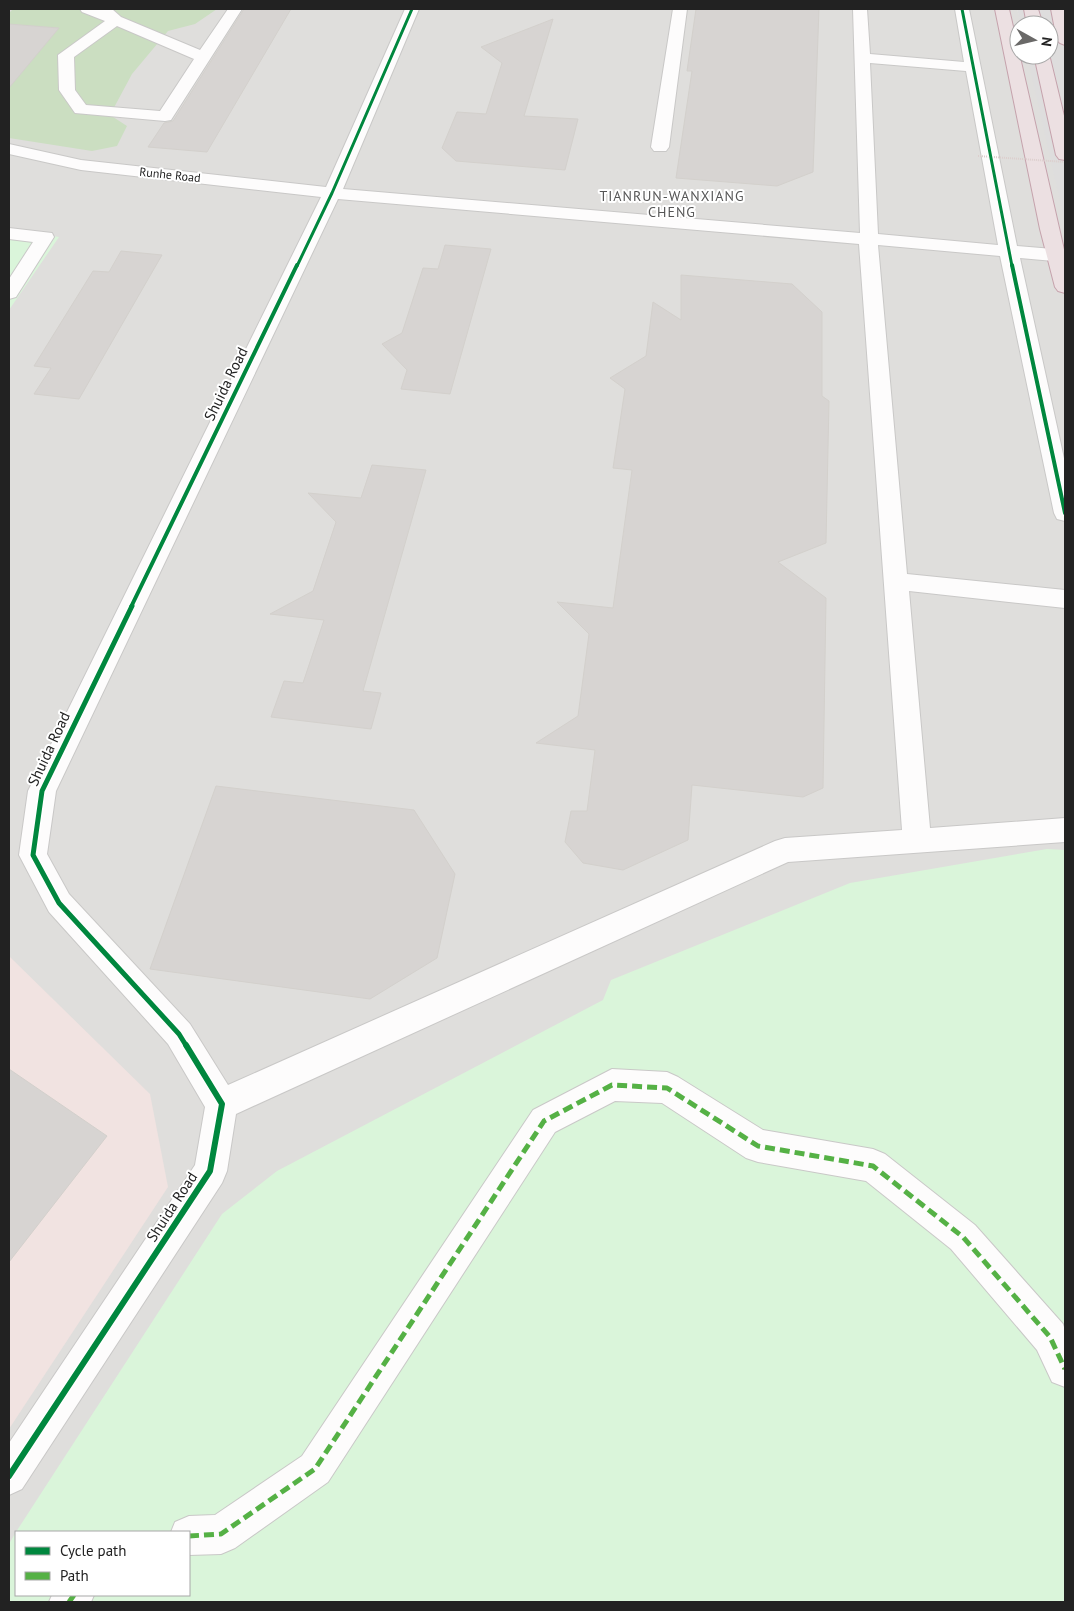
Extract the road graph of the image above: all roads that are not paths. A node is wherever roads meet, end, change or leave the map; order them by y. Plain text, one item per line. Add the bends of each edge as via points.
1 (88, 9) edge
2 (103, 9) edge
3 (235, 9) edge
4 (412, 9) edge
5 (680, 9) edge
6 (860, 9) edge
7 (962, 9) edge
8 (1002, 9) edge
9 (1058, 9) edge
10 (116, 20) junction
11 (1065, 40) edge
12 (203, 57) junction
13 (862, 58) junction
14 (1044, 65) edge
15 (973, 67) junction
16 (660, 147) dead end
17 (9, 149) edge
18 (1065, 154) edge
19 (332, 193) junction
20 (9, 234) edge
21 (868, 240) junction
22 (1009, 252) junction
23 (1061, 256) edge
24 (1065, 287) edge
25 (9, 293) edge
26 (1065, 513) edge
27 (896, 581) junction
28 (1065, 599) edge
29 (1065, 830) edge
30 (917, 841) junction
31 (222, 1104) junction
32 (1065, 1369) edge
33 (9, 1476) edge
34 (190, 1536) edge

1 - 10 street
2 - 10 street
3 - 12 street
4 - 19 street, Shuida Road
5 - 16 street
6 - 13 street
7 - 15 street
8 - 23 highway via 1049,229
9 - 11 highway
10 - 12 street
10 - 12 street via 66,55 67,90 81,110 165,116
13 - 15 street
13 - 21 street
14 - 18 highway
15 - 22 street
17 - 19 street, Runhe Road via 81,165
19 - 21 street, Runhe Road
19 - 31 street, Shuida Road via 42,791 33,855 59,903 179,1034
20 - 25 street via 44,238
21 - 22 street, Runhe Road
21 - 27 street
22 - 23 street, Runhe Road
22 - 26 street
23 - 24 highway
27 - 28 street
27 - 30 street
29 - 30 street
30 - 31 street via 785,850
31 - 33 street, Shuida Road via 210,1171
32 - 34 street via 1050,1337 963,1237 873,1166 758,1146 667,1088 612,1085 544,1122 314,1469 221,1534

